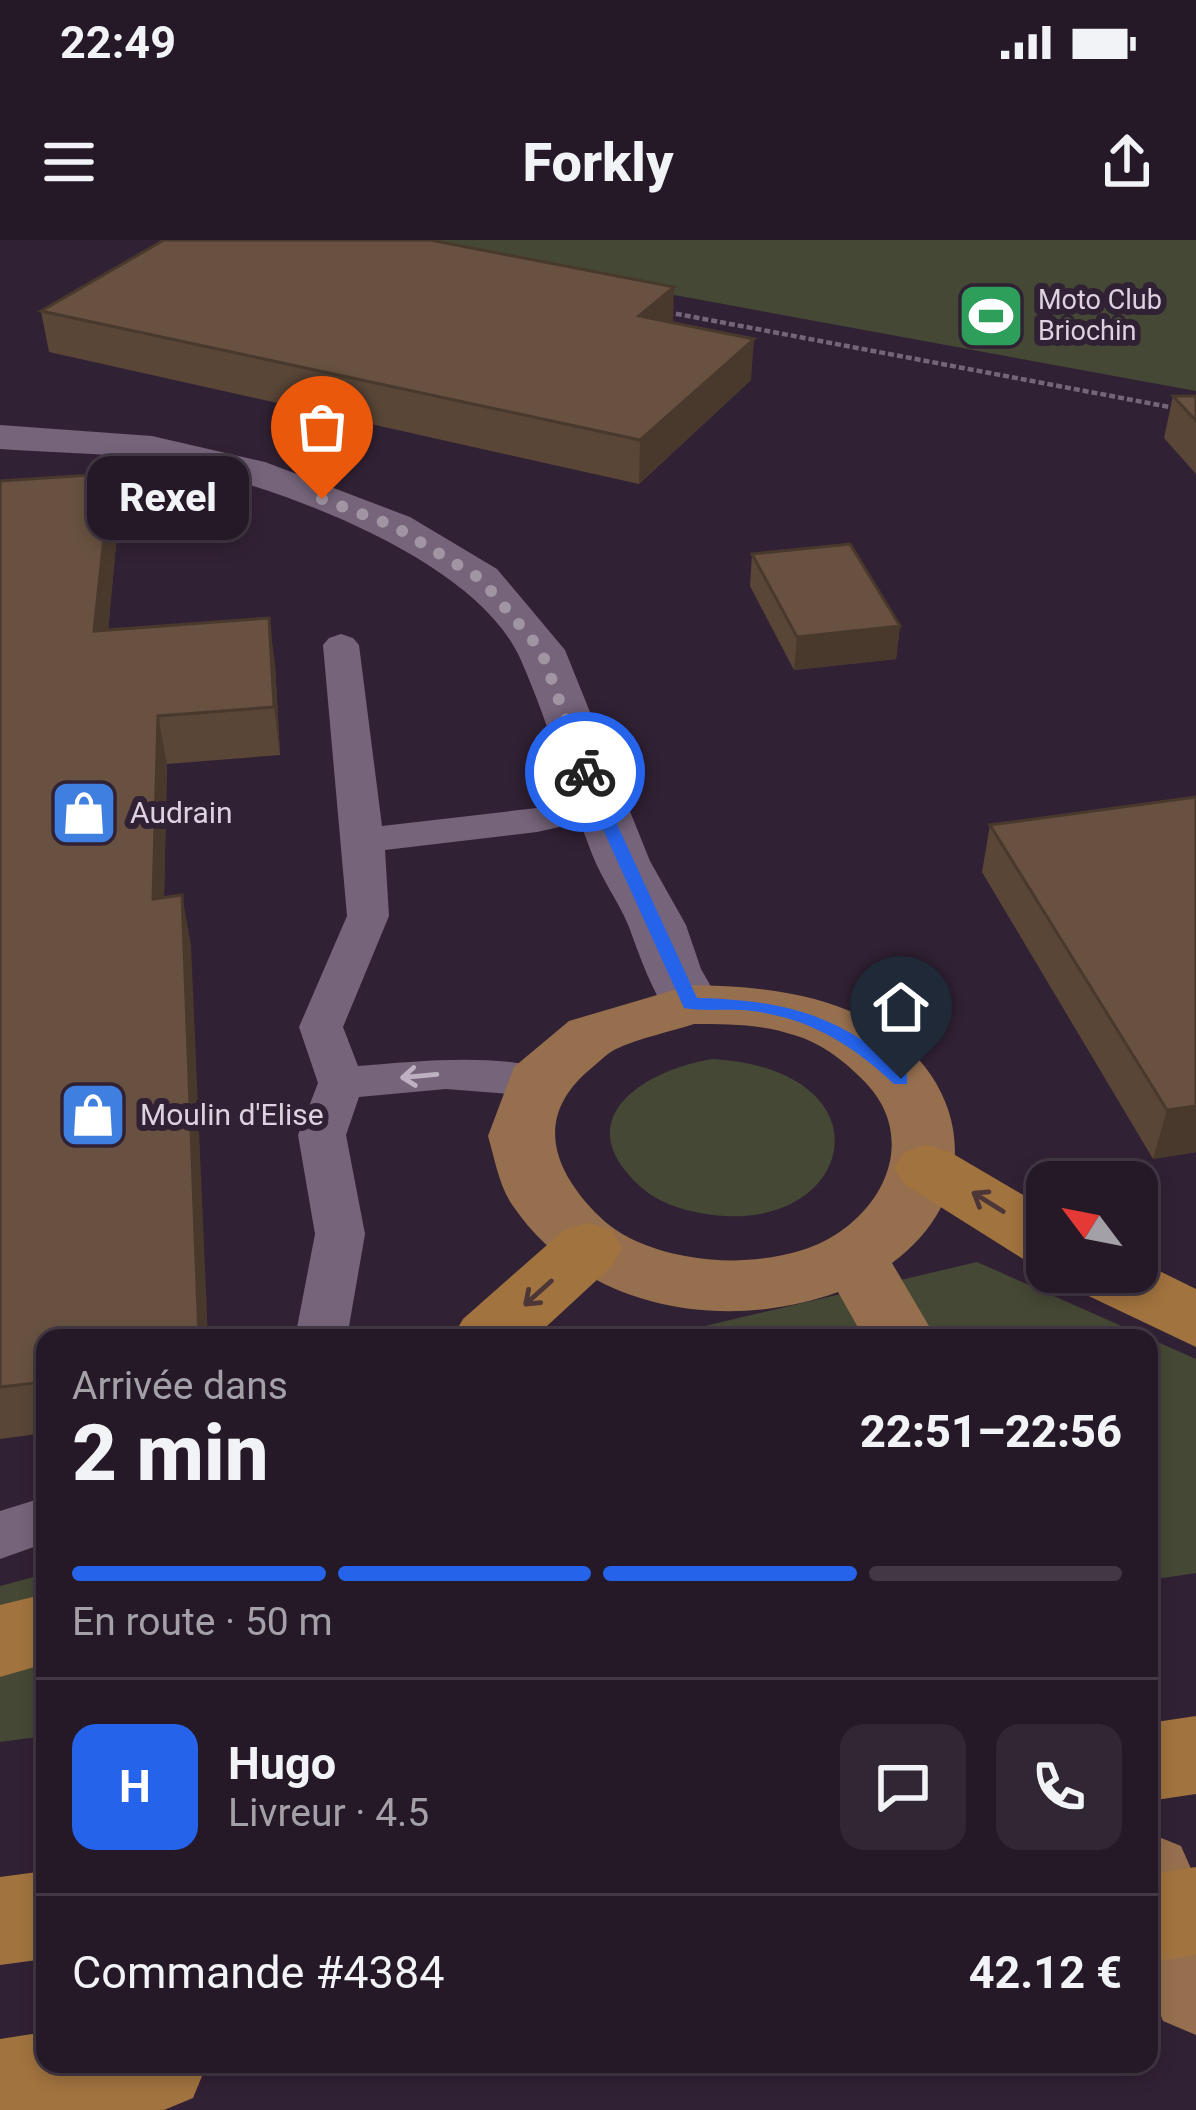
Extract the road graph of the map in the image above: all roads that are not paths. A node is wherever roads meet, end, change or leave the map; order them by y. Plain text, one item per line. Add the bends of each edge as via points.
1 (0, 436) edge
2 (341, 645) dead end
3 (599, 807) junction
4 (364, 840) junction
5 (691, 1004) junction
6 (536, 1081) junction
7 (341, 1083) junction
8 (926, 1168) junction
9 (1026, 1227) edge
10 (588, 1248) junction
11 (854, 1258) junction
12 (1142, 1293) edge
13 (1196, 1320) edge
14 (323, 1329) edge
15 (498, 1329) edge
16 (895, 1329) edge
17 (36, 1523) edge
18 (0, 1534) edge
19 (36, 1631) edge
20 (0, 1641) edge
21 (1196, 1755) edge
22 (1158, 1761) edge
23 (1158, 1897) edge
24 (1196, 1911) edge
25 (36, 1916) edge
26 (1158, 1917) edge
27 (0, 1921) edge
28 (1196, 1988) edge
29 (97, 2073) edge
30 (0, 2087) edge

1 - 3 main road via 152,448 250,471 394,526 481,579 541,650
2 - 4 lane
3 - 4 lane
3 - 5 main road
4 - 7 lane via 368,916 320,1027
5 - 6 main road via 600,1028
5 - 8 main road via 752,1005 810,1019 863,1044 901,1079 924,1122
6 -> 7 lane via 446,1074
6 - 10 main road via 520,1123 523,1167 546,1210
7 - 14 lane via 322,1135 340,1234
9 -> 8 highway
8 - 11 main road via 915,1202
10 - 11 main road via 638,1272 693,1285 805,1277
10 -> 15 highway
11 - 16 main road
12 - 13 highway
17 - 18 lane
19 - 20 highway
21 - 22 highway
23 - 28 main road
24 - 26 highway
25 - 27 highway
29 - 30 highway

